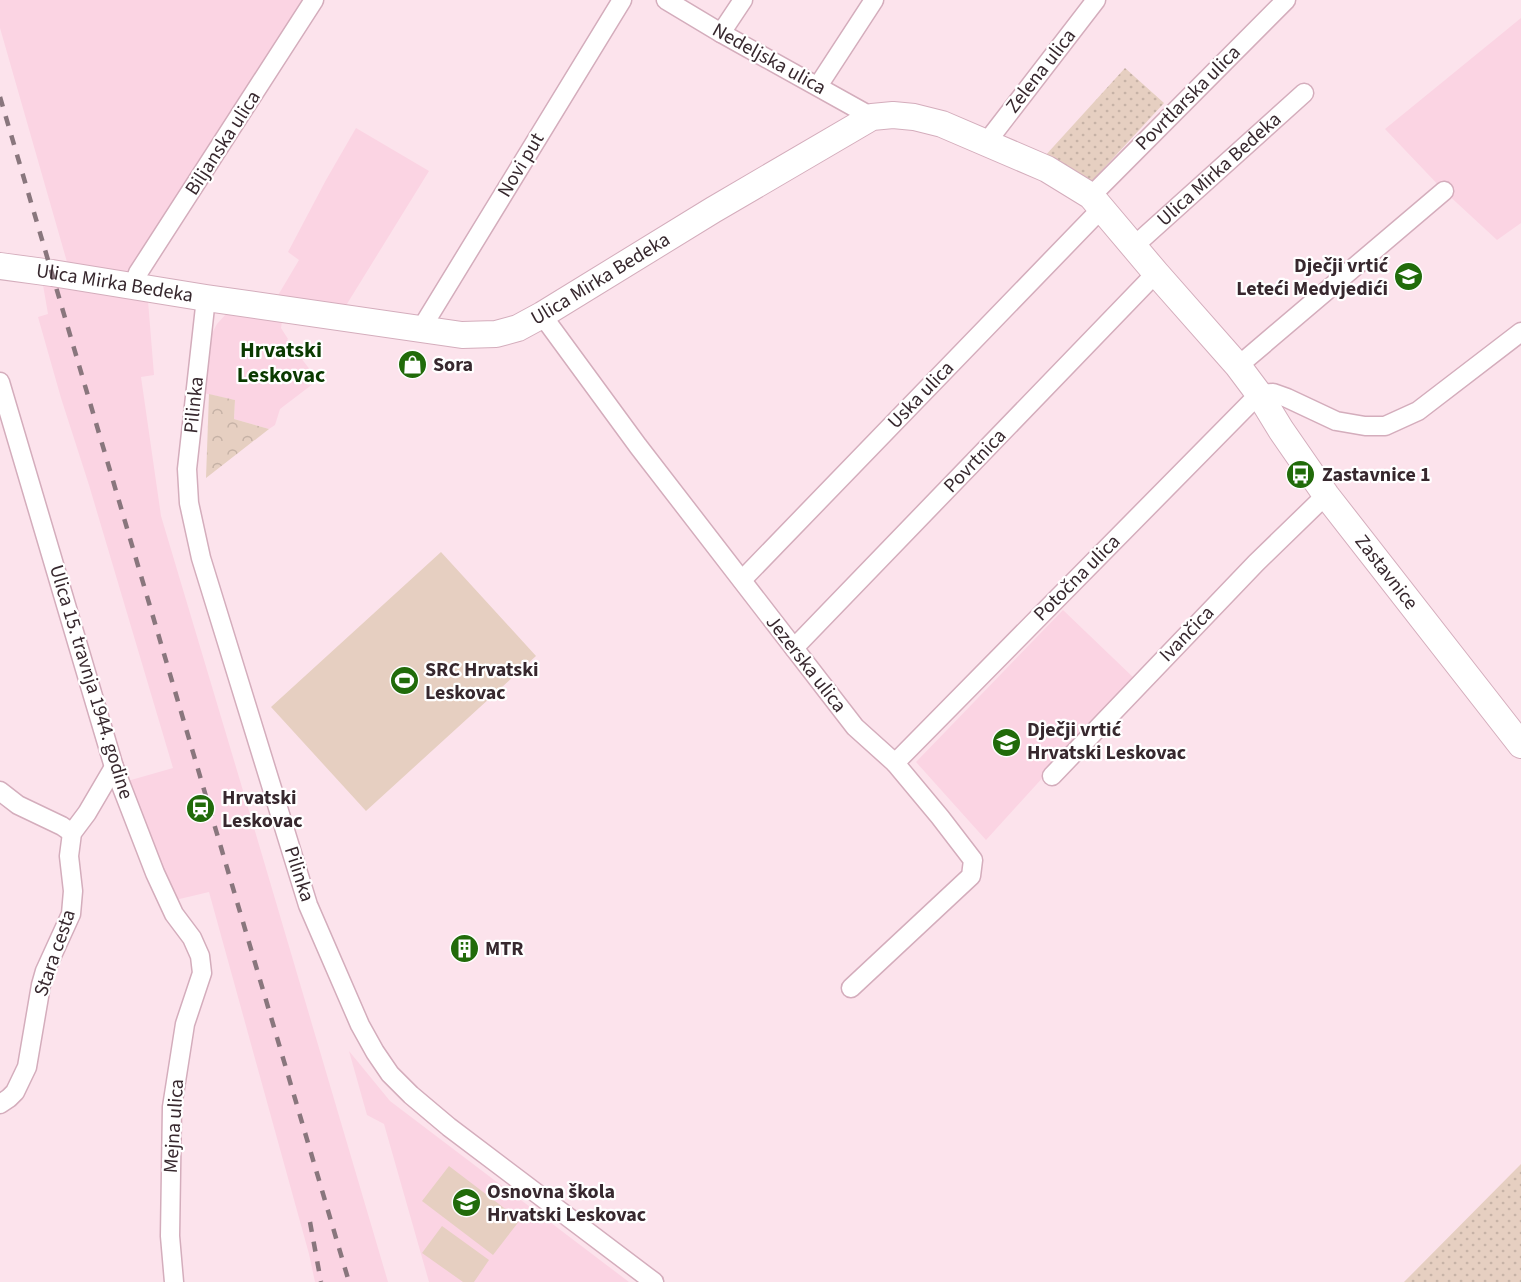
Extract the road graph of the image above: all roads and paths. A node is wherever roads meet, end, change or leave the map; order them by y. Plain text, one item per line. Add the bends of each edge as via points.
1 (314, 0) edge
2 (622, 0) edge
3 (666, 0) edge
4 (743, 0) edge
5 (874, 0) edge
6 (1096, 0) edge
7 (1286, 0) edge
8 (721, 33) junction
9 (818, 86) junction
10 (1304, 93) dead end
11 (872, 117) junction
12 (986, 142) junction
13 (1444, 191) dead end
14 (1096, 203) junction
15 (1133, 247) junction
16 (0, 266) edge
17 (1156, 273) junction
18 (133, 286) junction
19 (206, 298) junction
20 (542, 315) junction
21 (419, 329) junction
22 (1521, 332) edge
23 (1238, 366) junction
24 (0, 382) edge
25 (1259, 394) junction
26 (1326, 495) junction
27 (742, 580) junction
28 (794, 648) junction
29 (1521, 744) edge
30 (895, 763) junction
31 (114, 767) junction
32 (1052, 776) dead end
33 (0, 791) edge
34 (72, 833) junction
35 (202, 974) joint
36 (851, 987) dead end
37 (0, 1104) edge
38 (174, 1282) edge
39 (654, 1282) edge

1 - 18 street, Biljanska ulica
2 - 21 street, Novi put
3 - 8 street, Nedeljska ulica
4 - 8 street
5 - 9 street
6 - 12 street, Zelena ulica
7 - 14 street, Povrtlarska ulica
8 - 9 street, Nedeljska ulica
9 - 11 street, Nedeljska ulica
10 - 15 street, Ulica Mirka Bedeka
11 - 12 main road, Ulica Mirka Bedeka via 914,117
11 - 20 main road, Ulica Mirka Bedeka
12 - 14 main road, Ulica Mirka Bedeka via 1047,169
13 - 23 street
14 - 15 main road, Ulica Mirka Bedeka
14 - 27 street, Uska ulica
15 - 17 main road, Ulica Mirka Bedeka
16 - 18 main road, Ulica Mirka Bedeka
17 - 23 main road, Ulica Mirka Bedeka
17 - 28 street, Povrtnica
18 - 19 main road, Ulica Mirka Bedeka
19 - 21 main road, Ulica Mirka Bedeka
19 - 39 street, Pilinka via 187,469 189,503 201,558 308,905 360,1024 390,1074 411,1095
20 - 21 main road, Ulica Mirka Bedeka via 496,334 462,336
20 - 27 street, Jezerska ulica
22 - 25 street via 1418,411 1385,426 1336,421 1273,393
23 - 25 main road, Ulica Mirka Bedeka
24 - 31 street, Ulica 15. travnja 1944. godine
25 - 26 main road, Zastavnice
25 - 30 street, Potočna ulica
26 - 29 main road, Zastavnice
26 - 32 street, Ivančica
27 - 28 street, Jezerska ulica
28 - 30 street, Jezerska ulica via 855,727
30 - 36 street, Jezerska ulica via 973,860 971,876
31 - 34 street
31 - 35 street, Ulica 15. travnja 1944. godine via 154,873 200,956
33 - 34 street via 18,805
34 - 37 street, Stara cesta via 71,914 45,971 27,1067 15,1092
35 - 38 street, Mejna ulica via 185,1024 172,1107 170,1236

